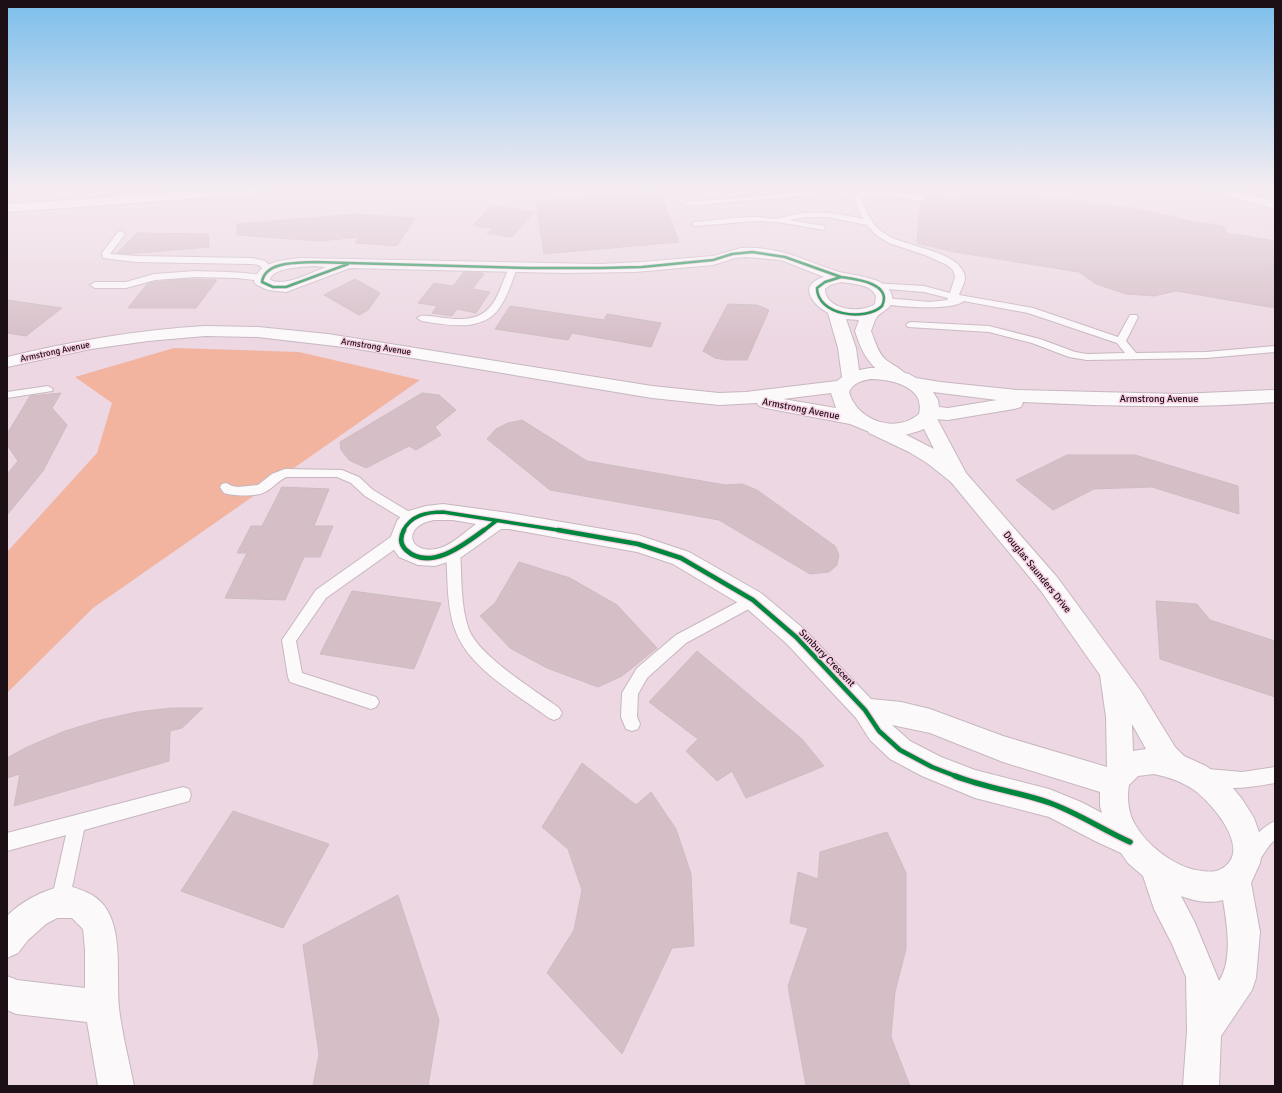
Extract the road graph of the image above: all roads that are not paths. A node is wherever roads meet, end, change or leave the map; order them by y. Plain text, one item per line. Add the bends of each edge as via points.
1 (116, 240) edge
2 (889, 240) edge
3 (719, 259) junction
4 (348, 264) junction
5 (513, 268) junction
6 (266, 274) junction
7 (841, 277) junction
8 (95, 285) dead end
9 (874, 285) junction
10 (818, 288) junction
11 (952, 299) junction
12 (884, 301) junction
13 (835, 311) junction
14 (870, 313) junction
15 (1133, 317) dead end
16 (422, 318) dead end
17 (911, 325) dead end
18 (1121, 341) junction
19 (1275, 349) edge
20 (1133, 356) junction
21 (7, 362) edge
22 (906, 379) junction
23 (846, 382) junction
24 (48, 389) dead end
25 (7, 395) edge
26 (1275, 396) edge
27 (746, 398) junction
28 (1043, 398) junction
29 (928, 415) junction
30 (856, 419) junction
31 (876, 428) junction
32 (958, 477) junction
33 (226, 487) dead end
34 (412, 519) junction
35 (496, 521) junction
36 (400, 538) junction
37 (453, 550) junction
38 (753, 600) junction
39 (1111, 670) junction
40 (371, 702) dead end
41 (866, 710) junction
42 (554, 713) dead end
43 (632, 724) dead end
44 (1184, 770) junction
45 (1275, 775) edge
46 (1118, 777) junction
47 (183, 795) dead end
48 (77, 824) junction
49 (1275, 830) edge
50 (7, 842) edge
51 (1130, 842) junction
52 (1156, 867) junction
53 (1240, 872) junction
54 (60, 902) junction
55 (7, 942) edge
56 (7, 993) edge
57 (102, 1007) junction
58 (1204, 1031) junction
59 (116, 1086) edge
60 (1201, 1086) edge

1 - 6 lane via 106,256 136,259 252,260 262,263
2 - 11 lane via 942,258 955,266 961,276
3 - 5 main road via 636,267
3 - 7 main road via 734,253 777,254
3 - 10 main road via 786,269 799,274
4 - 5 main road
4 - 6 main road via 288,264
4 - 6 main road via 286,287 262,282
5 - 16 lane via 494,309 486,316 467,322
6 - 8 lane via 196,274 154,277 126,284
7 - 9 main road via 864,280
7 - 10 main road via 822,282
9 - 11 lane via 924,289
9 - 12 main road via 881,291
10 - 13 main road via 816,294 819,300
11 - 12 lane via 930,305
11 - 18 lane via 1030,310
12 - 14 main road via 878,309
13 - 14 main road via 859,315
13 - 23 main road via 847,348
14 - 22 main road via 863,330 873,356 879,363
15 - 18 lane
17 - 20 lane via 1010,333 1080,356
18 - 20 lane
19 - 20 lane via 1206,355
21 - 27 main road, Armstrong Avenue via 135,337 192,332 263,332 342,341 652,392 698,398
22 - 23 main road via 873,372 861,373
22 - 28 main road, Armstrong Avenue via 933,387
22 - 29 main road via 923,391 929,400
23 - 27 main road, Armstrong Avenue
23 - 30 main road via 839,394 841,402 846,411
24 - 25 lane
26 - 28 main road, Armstrong Avenue via 1177,400
27 - 30 main road, Armstrong Avenue
28 - 29 main road, Armstrong Avenue
29 - 31 main road via 921,423 901,429
29 - 32 main road, Douglas Saunders Drive
30 - 31 main road
31 - 32 main road, Douglas Saunders Drive via 916,447
32 - 39 main road, Douglas Saunders Drive via 1050,584
33 - 34 lane via 228,490 238,491 261,488 285,473 338,473 355,480 369,493
34 - 35 main road, Sunbury Crescent via 446,511
34 - 36 main road
35 - 37 main road
35 - 38 main road, Sunbury Crescent via 509,521 617,540 660,550 681,558
36 - 37 main road via 406,551 415,556 436,557
36 - 40 lane via 321,594 289,640 296,677
37 - 42 lane via 458,610 463,632 474,649 488,663
38 - 41 main road, Sunbury Crescent via 796,637
38 - 43 lane via 681,639 642,673 630,693 629,718
39 - 44 main road, Douglas Saunders Drive via 1131,698 1165,756
39 - 46 main road, Douglas Saunders Drive via 1119,717
41 - 46 main road via 930,721 1003,749
41 - 51 main road, Sunbury Crescent via 878,731 900,750 932,767 975,784 1071,812
44 - 45 lane via 1222,780 1245,781
44 - 46 main road via 1154,761 1135,763
44 - 53 main road via 1218,793 1237,816 1247,841
46 - 51 main road via 1112,800 1118,821
47 - 48 lane
48 - 50 lane
48 - 54 lane
49 - 53 lane via 1265,837
51 - 52 main road
52 - 53 main road via 1177,879 1198,886 1219,886
52 - 58 main road via 1166,898 1202,977
53 - 58 main road via 1244,932 1240,978
54 - 55 main road via 46,906 27,917
54 - 57 main road via 77,902 87,909 97,922 101,939
56 - 57 main road via 16,997
57 - 59 main road
58 - 60 main road

